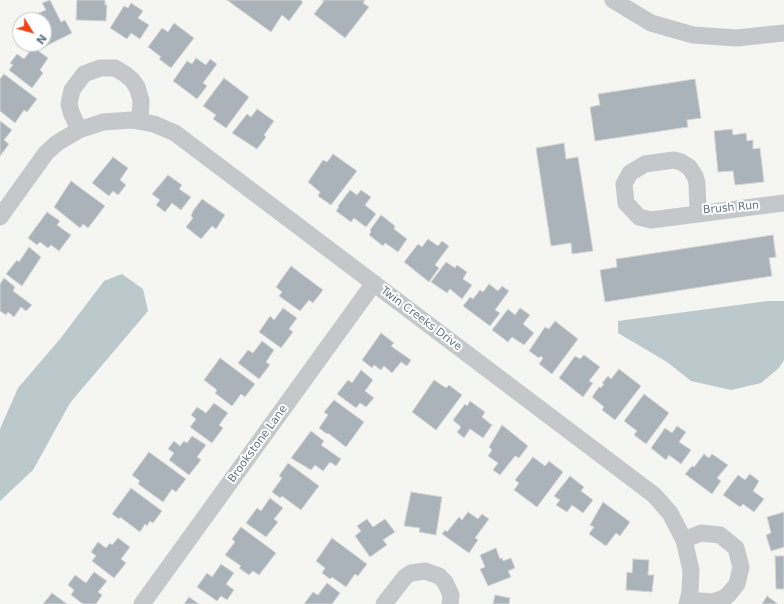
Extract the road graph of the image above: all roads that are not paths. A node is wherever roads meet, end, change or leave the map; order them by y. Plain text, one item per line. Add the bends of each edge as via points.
1 (613, 0) edge
2 (784, 33) edge
3 (140, 121) junction
4 (79, 130) junction
5 (784, 203) edge
6 (698, 213) junction
7 (0, 217) edge
8 (374, 283) junction
9 (684, 540) junction
10 (688, 602) edge
11 (142, 604) edge
12 (384, 604) edge
13 (450, 604) edge

1 - 2 street via 651,23 693,36 737,38
3 - 4 street, Twin Creeks Drive via 108,121
3 - 4 street via 141,100 132,80 114,68 95,69 84,74 72,90 69,104
3 - 8 street, Twin Creeks Drive via 161,126 181,137
4 - 7 street via 46,153
5 - 6 street, Brush Run
6 - 6 street, Brush Run via 651,220 639,217 626,203 624,184 635,168 674,160 686,165 695,176
8 - 9 street, Twin Creeks Drive via 654,496 670,513
8 - 11 street, Brookstone Lane
9 - 10 street, Twin Creeks Drive via 691,570
9 - 10 street via 701,533 720,535 736,548 741,567 737,584 729,594 713,602
12 - 13 street via 405,577 411,573 425,571 439,576 445,582 451,595

